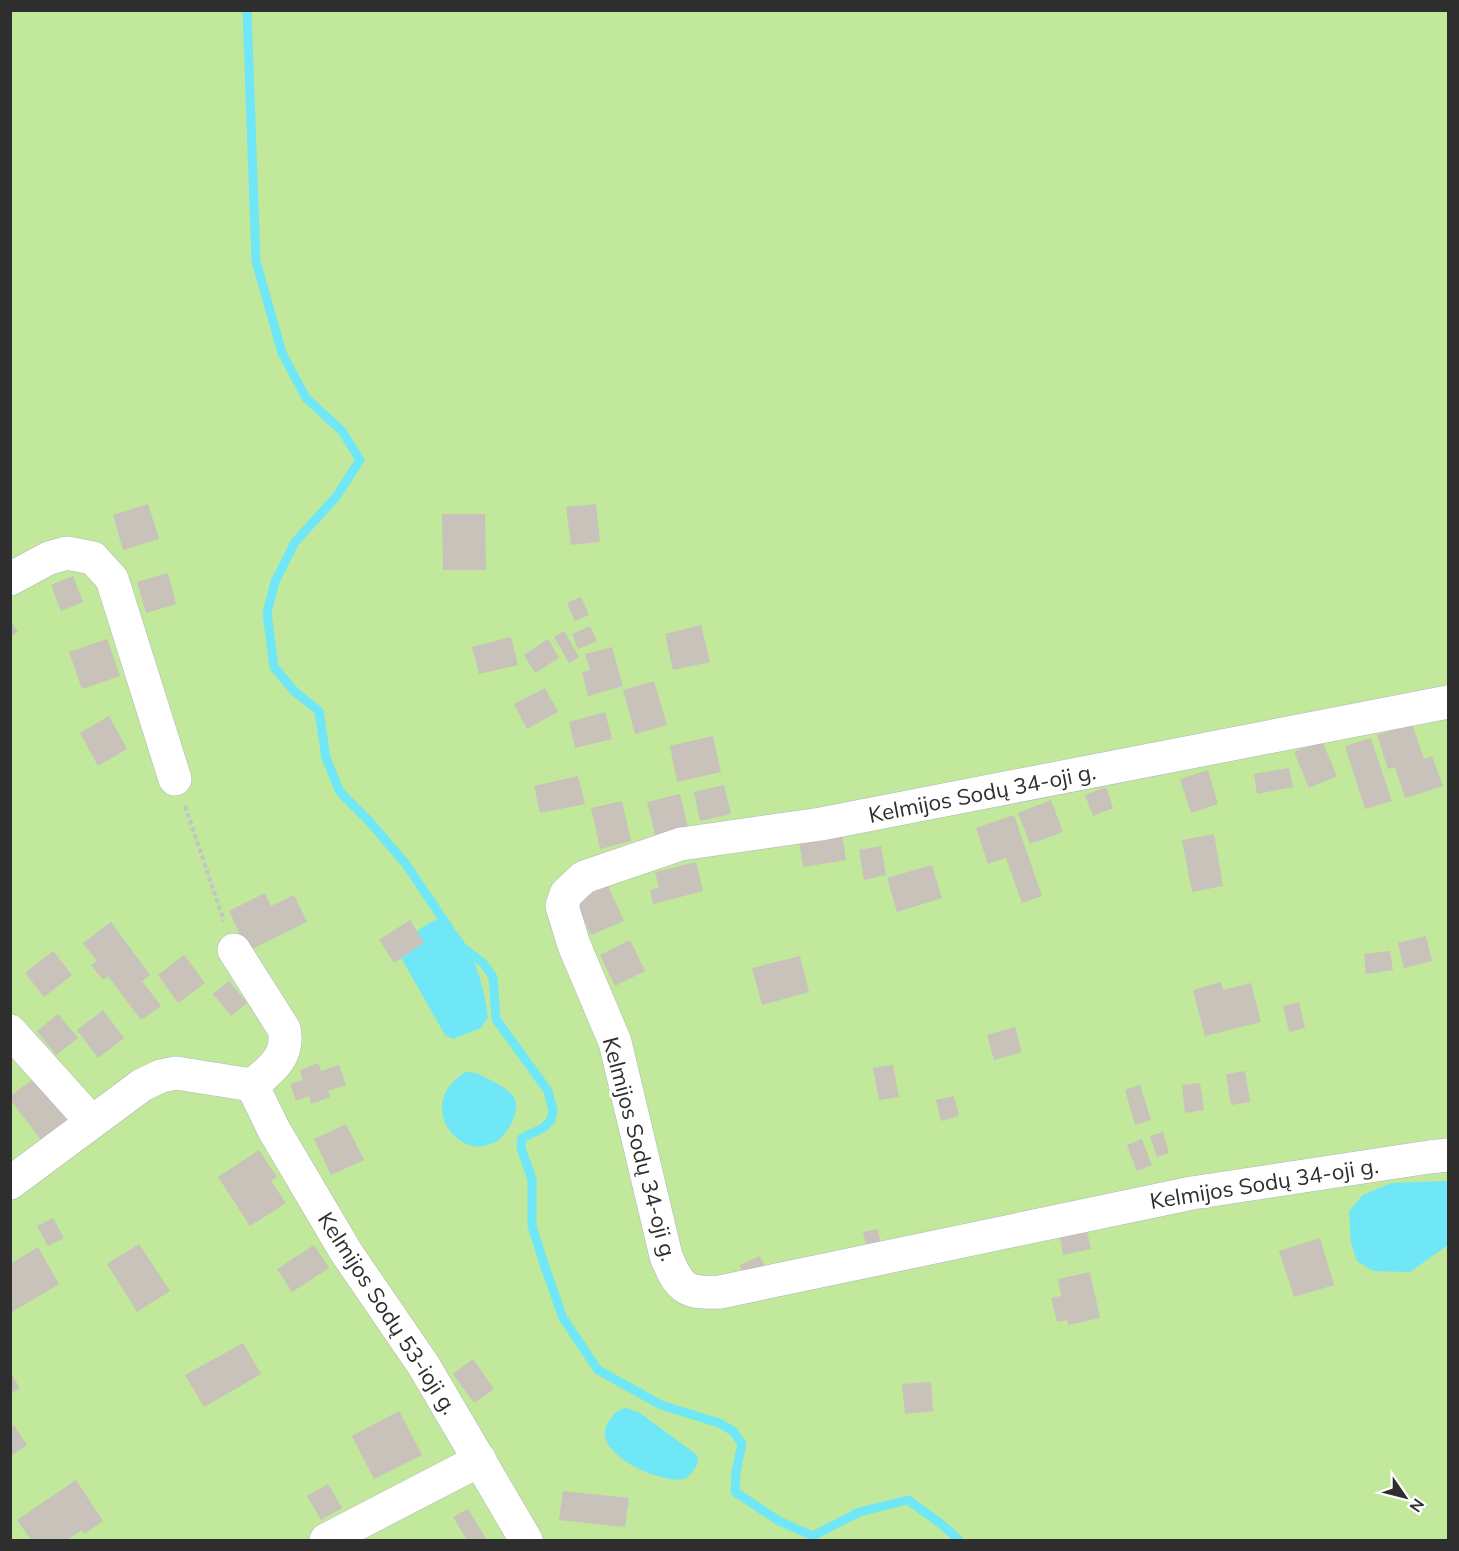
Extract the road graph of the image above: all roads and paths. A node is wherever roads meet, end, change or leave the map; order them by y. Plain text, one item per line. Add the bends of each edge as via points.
1 (10, 579) edge
2 (1449, 702) edge
3 (175, 779) joint
4 (234, 950) joint
5 (10, 1031) edge
6 (252, 1085) junction
7 (91, 1121) junction
8 (1449, 1155) edge
9 (10, 1183) edge
10 (480, 1460) junction
11 (326, 1540) edge
12 (526, 1540) edge

1 - 3 street via 67,553 93,558 112,579
2 - 8 street, Kelmijos Sodų 34-oji g. via 821,824 681,844 584,877 566,894 562,906 615,1042 666,1256 674,1276 687,1289 699,1293 720,1292 1192,1193
3 - 4 path
4 - 6 street via 287,1040 274,1067
5 - 7 street
6 - 7 street via 176,1073 161,1076
6 - 10 street, Kelmijos Sodų 53-ioji g. via 346,1252 424,1366
7 - 9 street
10 - 11 street
10 - 12 street, Kelmijos Sodų 53-ioji g.

